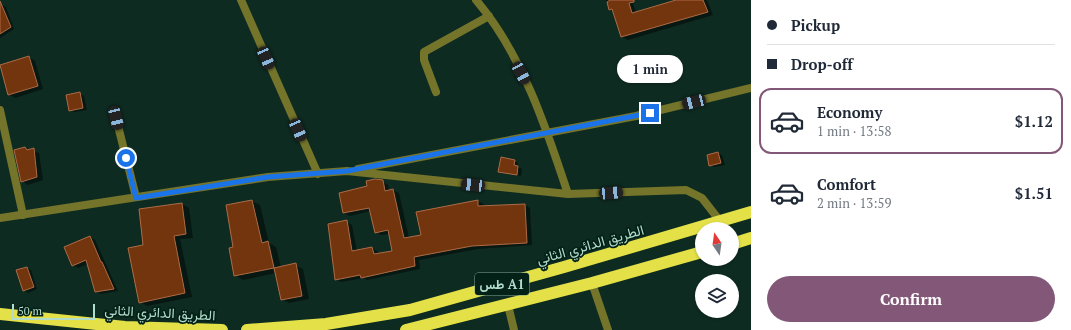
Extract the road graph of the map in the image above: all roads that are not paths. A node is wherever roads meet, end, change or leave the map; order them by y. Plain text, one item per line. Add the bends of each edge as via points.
1 (241, 0) edge
2 (476, 0) edge
3 (489, 16) junction
4 (751, 88) edge
5 (436, 92) dead end
6 (0, 110) edge
7 (116, 118) dead end
8 (549, 133) junction
9 (347, 171) junction
10 (318, 174) junction
11 (568, 194) junction
12 (136, 198) junction
13 (751, 212) edge
14 (24, 214) junction
15 (0, 218) edge
16 (720, 221) junction
17 (751, 238) edge
18 (739, 242) edge
19 (695, 254) edge
20 (592, 283) junction
21 (508, 305) junction
22 (0, 314) edge
23 (222, 330) edge
24 (247, 330) edge
25 (409, 330) edge
26 (514, 330) edge
27 (608, 330) edge

1 - 10 street
2 - 3 street
3 - 5 street via 424,52 424,60
3 - 8 street via 533,96
4 - 8 street via 636,116
6 - 14 street
7 - 12 street
8 - 9 street
8 - 11 street
9 - 10 street
9 - 11 street
10 - 12 street via 268,177
11 - 16 street via 686,190 702,198
12 - 14 street
13 - 16 highway, الطريق الدائري الثاني / طس A1
14 - 15 street
16 - 24 highway, الطريق الدائري الثاني / طس A1 via 410,310 326,324
17 - 18 highway
19 - 20 highway, طس A1
20 - 21 highway, طس A1
20 - 27 street
21 - 25 highway, طس A1
21 - 26 street
22 - 23 highway, الطريق الدائري الثاني via 125,326

